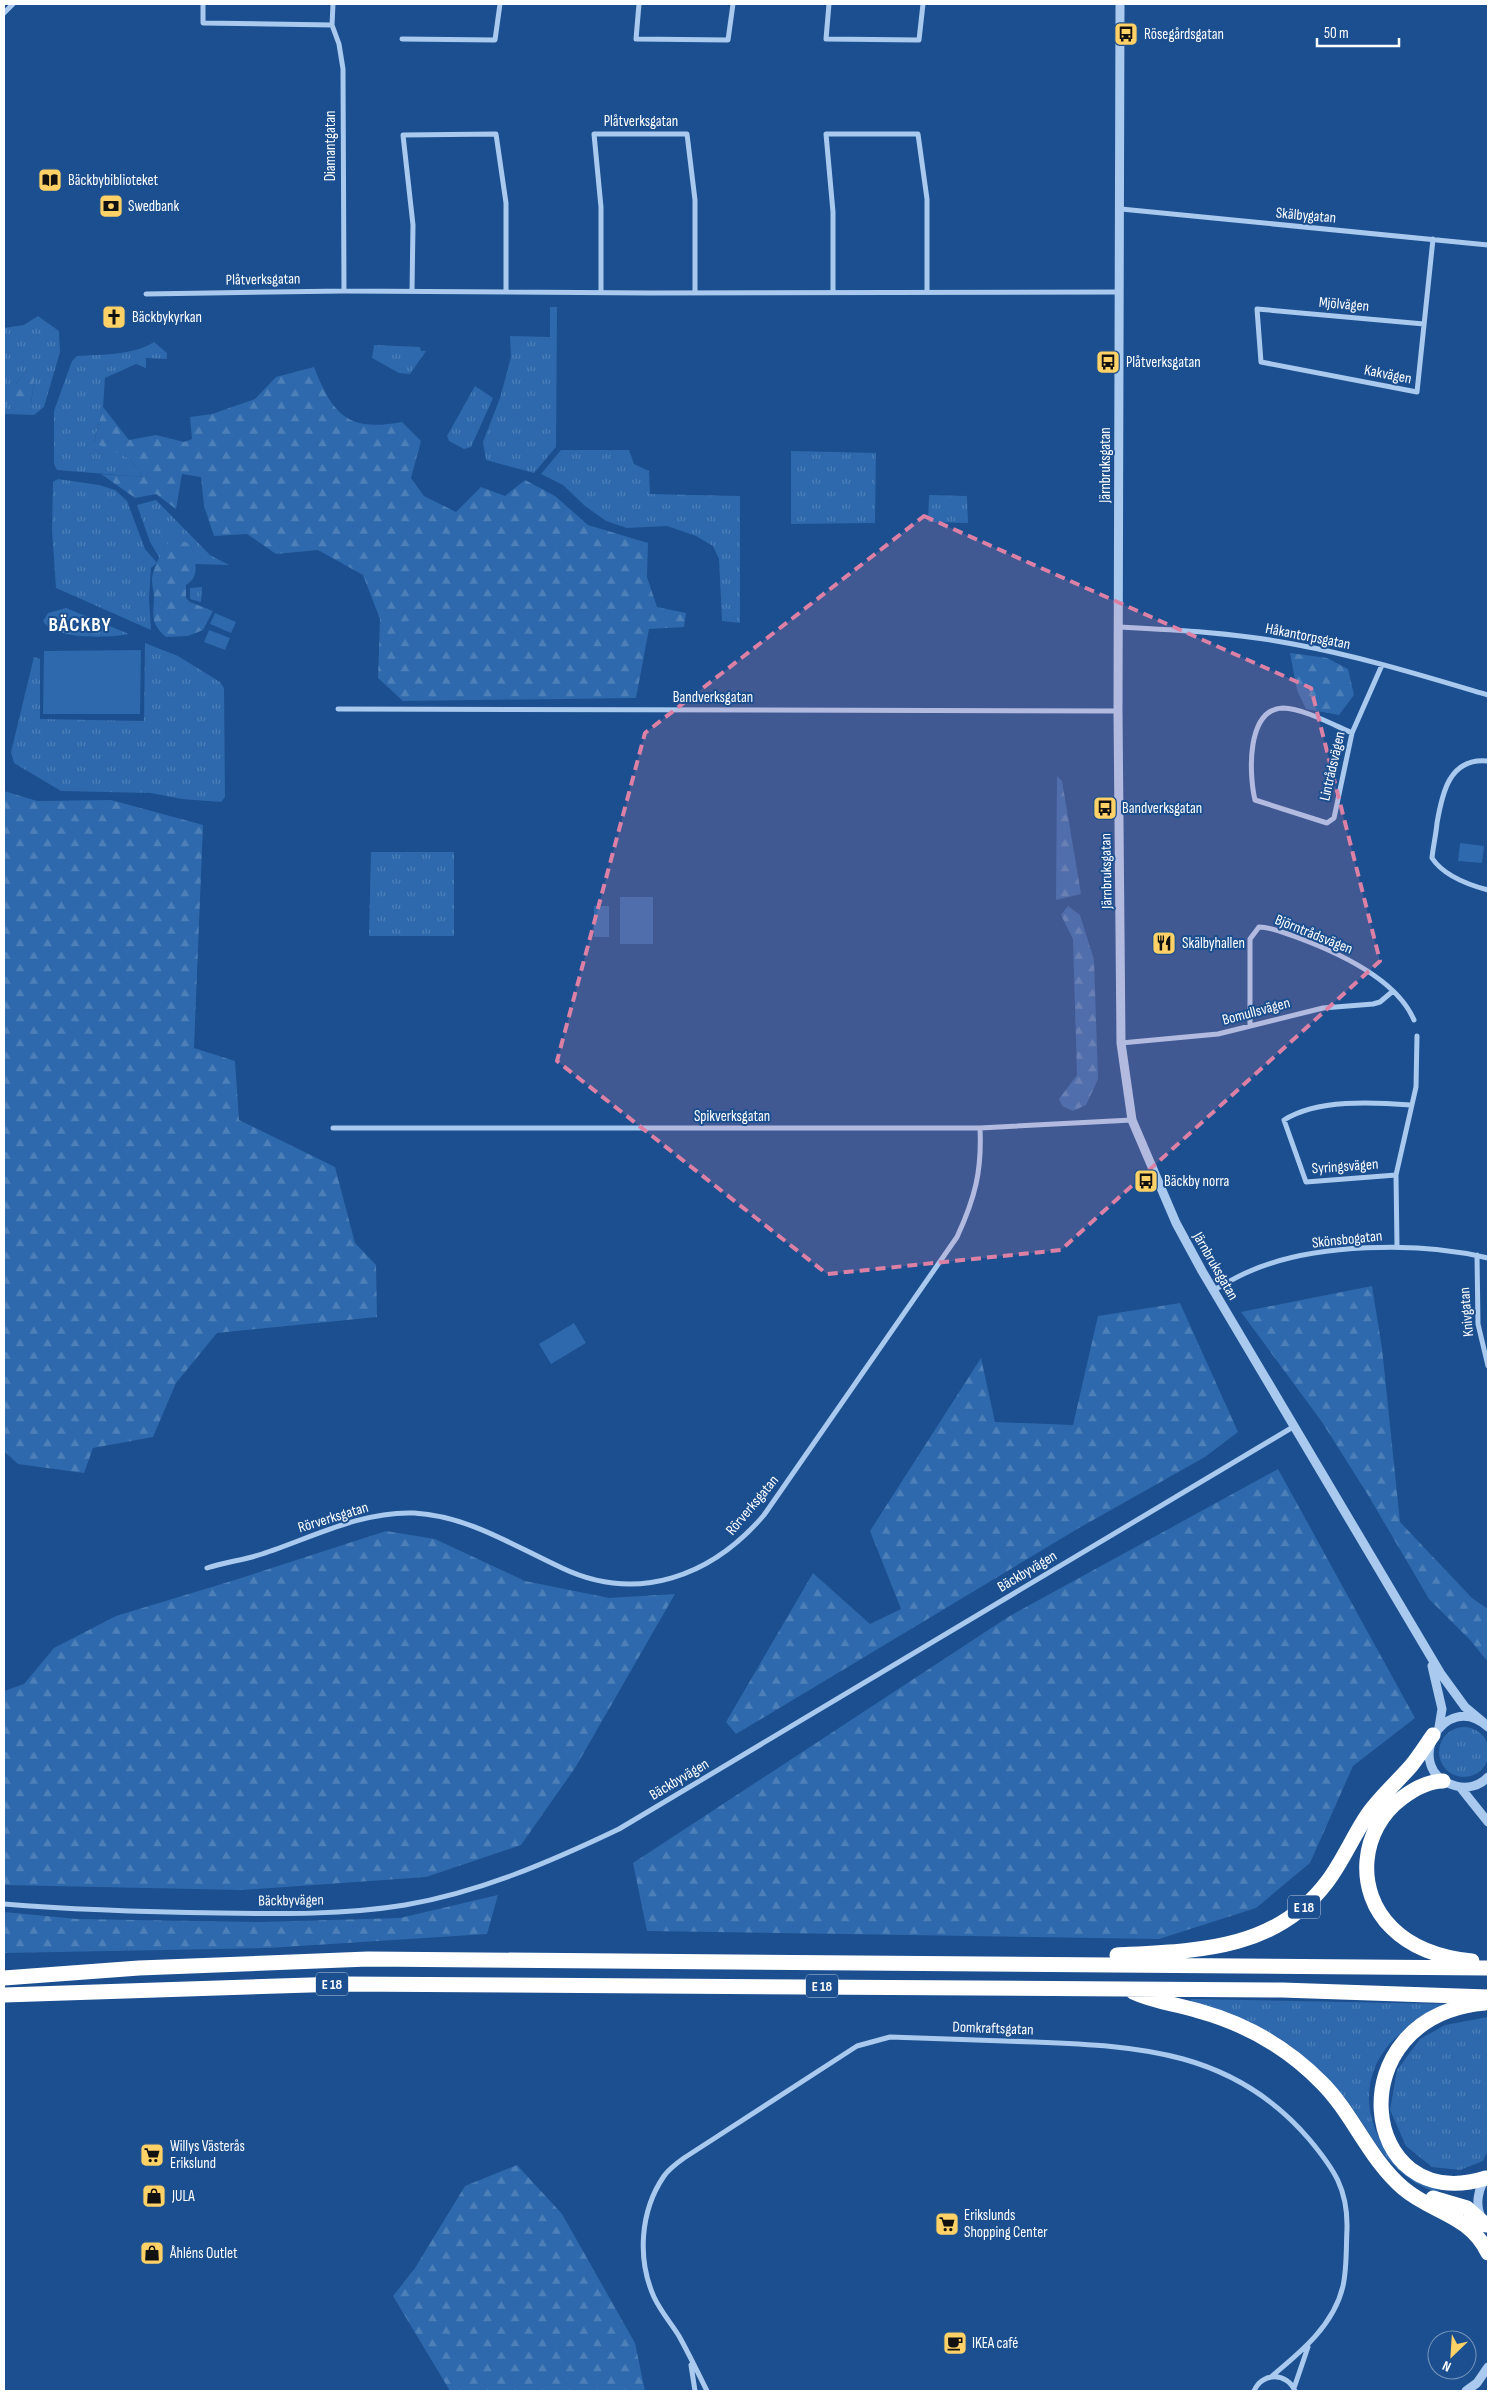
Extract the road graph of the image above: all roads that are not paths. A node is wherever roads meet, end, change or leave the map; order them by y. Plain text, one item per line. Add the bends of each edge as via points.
1 (13, 4) edge
2 (203, 4) edge
3 (332, 4) edge
4 (500, 4) edge
5 (639, 4) edge
6 (733, 4) edge
7 (829, 4) edge
8 (923, 4) edge
9 (1120, 4) edge
10 (4, 13) edge
11 (332, 25) junction
12 (402, 39) dead end
13 (1121, 209) junction
14 (1433, 239) junction
15 (1488, 245) edge
16 (344, 291) junction
17 (412, 291) junction
18 (506, 292) junction
19 (601, 292) junction
20 (833, 292) junction
21 (926, 292) junction
22 (1120, 292) junction
23 (695, 293) junction
24 (146, 294) dead end
25 (1262, 309) joint
26 (1424, 324) junction
27 (1119, 627) junction
28 (1382, 665) junction
29 (1488, 696) edge
30 (338, 709) dead end
31 (1118, 711) junction
32 (1352, 733) junction
33 (1488, 761) edge
34 (1488, 890) edge
35 (1392, 990) junction
36 (1414, 1020) dead end
37 (1250, 1026) junction
38 (1417, 1036) dead end
39 (1121, 1043) junction
40 (1411, 1105) junction
41 (1132, 1120) junction
42 (333, 1128) dead end
43 (980, 1128) junction
44 (1396, 1175) junction
45 (1398, 1246) junction
46 (1476, 1255) junction
47 (1488, 1258) edge
48 (1214, 1290) junction
49 (1486, 1349) edge
50 (1488, 1366) edge
51 (1293, 1427) junction
52 (207, 1568) dead end
53 (1417, 1631) junction
54 (1486, 1724) edge
55 (1436, 1731) junction
56 (1488, 1777) edge
57 (1444, 1781) junction
58 (1460, 1787) junction
59 (1488, 1822) edge
60 (4, 1904) edge
61 (1102, 1964) junction
62 (1488, 1967) edge
63 (4, 1978) edge
64 (1128, 1989) junction
65 (4, 1995) edge
66 (1488, 1997) edge
67 (1488, 2003) edge
68 (1381, 2162) junction
69 (1487, 2177) edge
70 (1487, 2226) edge
71 (1488, 2254) edge
72 (1308, 2347) junction
73 (691, 2362) junction
74 (1488, 2367) edge
75 (1272, 2376) junction
76 (1295, 2390) edge
77 (695, 2391) edge
78 (707, 2391) edge
79 (1254, 2391) edge
80 (1466, 2391) edge

1 - 10 street
2 - 11 street via 203,23
3 - 11 street, Diamantgatan
4 - 12 street via 494,40
5 - 6 street via 636,39 728,40
7 - 8 street via 826,39 919,40
9 - 13 street, Järnbruksgatan
11 - 16 street, Diamantgatan via 343,69
13 - 14 street, Skälbygatan
13 - 22 street, Järnbruksgatan
14 - 15 street, Skälbygatan
14 - 26 street, Kakvägen
16 - 17 street, Plåtverksgatan
16 - 24 street, Plåtverksgatan
17 - 18 street, Plåtverksgatan
17 - 18 street via 413,225 403,134 496,134 506,202
18 - 19 street, Plåtverksgatan
19 - 23 street, Plåtverksgatan
19 - 23 street, Plåtverksgatan via 601,207 594,134 687,134 695,200
20 - 21 street, Plåtverksgatan
20 - 21 street via 833,212 826,134 918,134 927,199
20 - 23 street, Plåtverksgatan
21 - 22 street, Plåtverksgatan
22 - 27 street, Järnbruksgatan
25 - 26 street, Mjölvägen
25 - 26 street, Kakvägen via 1257,308 1261,362 1417,392
27 - 28 street, Håkantorpsgatan via 1223,633 1276,641
27 - 31 street, Järnbruksgatan
28 - 29 street, Håkantorpsgatan
28 - 32 street, Lintrådsvägen
30 - 31 street, Bandverksgatan
31 - 39 street, Järnbruksgatan
32 - 32 street, Lintrådsvägen via 1294,710 1282,708 1272,711 1260,721 1254,740 1250,774 1255,800 1327,824 1334,818
33 - 34 street via 1474,762 1451,776 1443,790 1432,858 1438,868
35 - 36 street via 1405,1003
35 - 37 street, Bomullsvägen via 1380,1002 1373,1004 1323,1008
35 - 37 street, Björntrådsvägen via 1332,951 1259,927 1250,939
37 - 39 street, Bomullsvägen via 1218,1034
38 - 40 street via 1416,1087
39 - 41 street, Järnbruksgatan
40 - 44 street
40 - 44 street, Syringsvägen via 1373,1102 1336,1106 1311,1109 1284,1120 1306,1182
41 - 43 street, Spikverksgatan
41 - 48 street, Järnbruksgatan via 1176,1223
42 - 43 street, Spikverksgatan
43 - 52 street, Rörverksgatan via 975,1193 957,1236 775,1500 752,1529 718,1558 662,1581 618,1583 575,1574 465,1523 413,1513 361,1519 259,1555
44 - 45 street
45 - 46 street, Skönsbogatan
45 - 48 street, Skönsbogatan via 1304,1256 1249,1271
46 - 47 street, Skönsbogatan
46 - 49 street, Knivgatan via 1476,1301
48 - 51 street, Järnbruksgatan
49 - 50 street, Knivgatan
51 - 53 street, Järnbruksgatan
51 - 60 street, Bäckbyvägen via 619,1829 506,1878 450,1895 362,1910 142,1912
53 - 54 street, Järnbruksgatan via 1461,1703
53 - 55 street, Järnbruksgatan via 1438,1685 1442,1709
54 - 55 street via 1473,1717 1461,1716 1449,1720
55 - 57 street, Järnbruksgatan via 1429,1747 1429,1757
55 - 61 highway, E 18 via 1412,1765 1368,1814 1326,1884 1291,1917 1263,1933 1232,1944 1116,1956
56 - 58 street via 1477,1785
57 - 58 street
57 - 62 highway, E 18 via 1433,1781 1407,1794 1384,1815 1375,1828 1366,1858 1368,1889 1382,1917 1404,1938 1433,1953 1481,1962
58 - 59 street
61 - 62 highway, E 18
61 - 63 highway, E 18 via 368,1959 148,1967
64 - 65 highway, E 18 via 342,1984
64 - 66 highway, E 18 via 1381,1992
64 - 68 highway, E 18 via 1150,2000 1198,2010 1229,2021 1286,2052 1334,2095
67 - 69 highway via 1449,2011 1409,2036 1384,2076 1380,2107 1391,2144 1404,2163 1416,2173 1445,2184
68 - 70 highway, E 18 via 1406,2185 1437,2200 1467,2208
68 - 71 highway via 1404,2189 1468,2226
69 - 70 street via 1478,2203 1480,2215
72 - 73 street, Domkraftsgatan via 1335,2306 1343,2287 1347,2212 1344,2191 1335,2173 1303,2132 1258,2094 1211,2069 1158,2052 1111,2045 890,2037 857,2046 812,2074 684,2158 660,2183 644,2230 645,2267 653,2296 679,2336
72 - 75 street, Domkraftsgatan
72 - 76 street, Domkraftsgatan
73 - 77 street, Domkraftsgatan
73 - 78 street, Domkraftsgatan
74 - 80 street via 1478,2382
75 - 76 street via 1286,2380
75 - 79 street, Domkraftsgatan via 1260,2382

